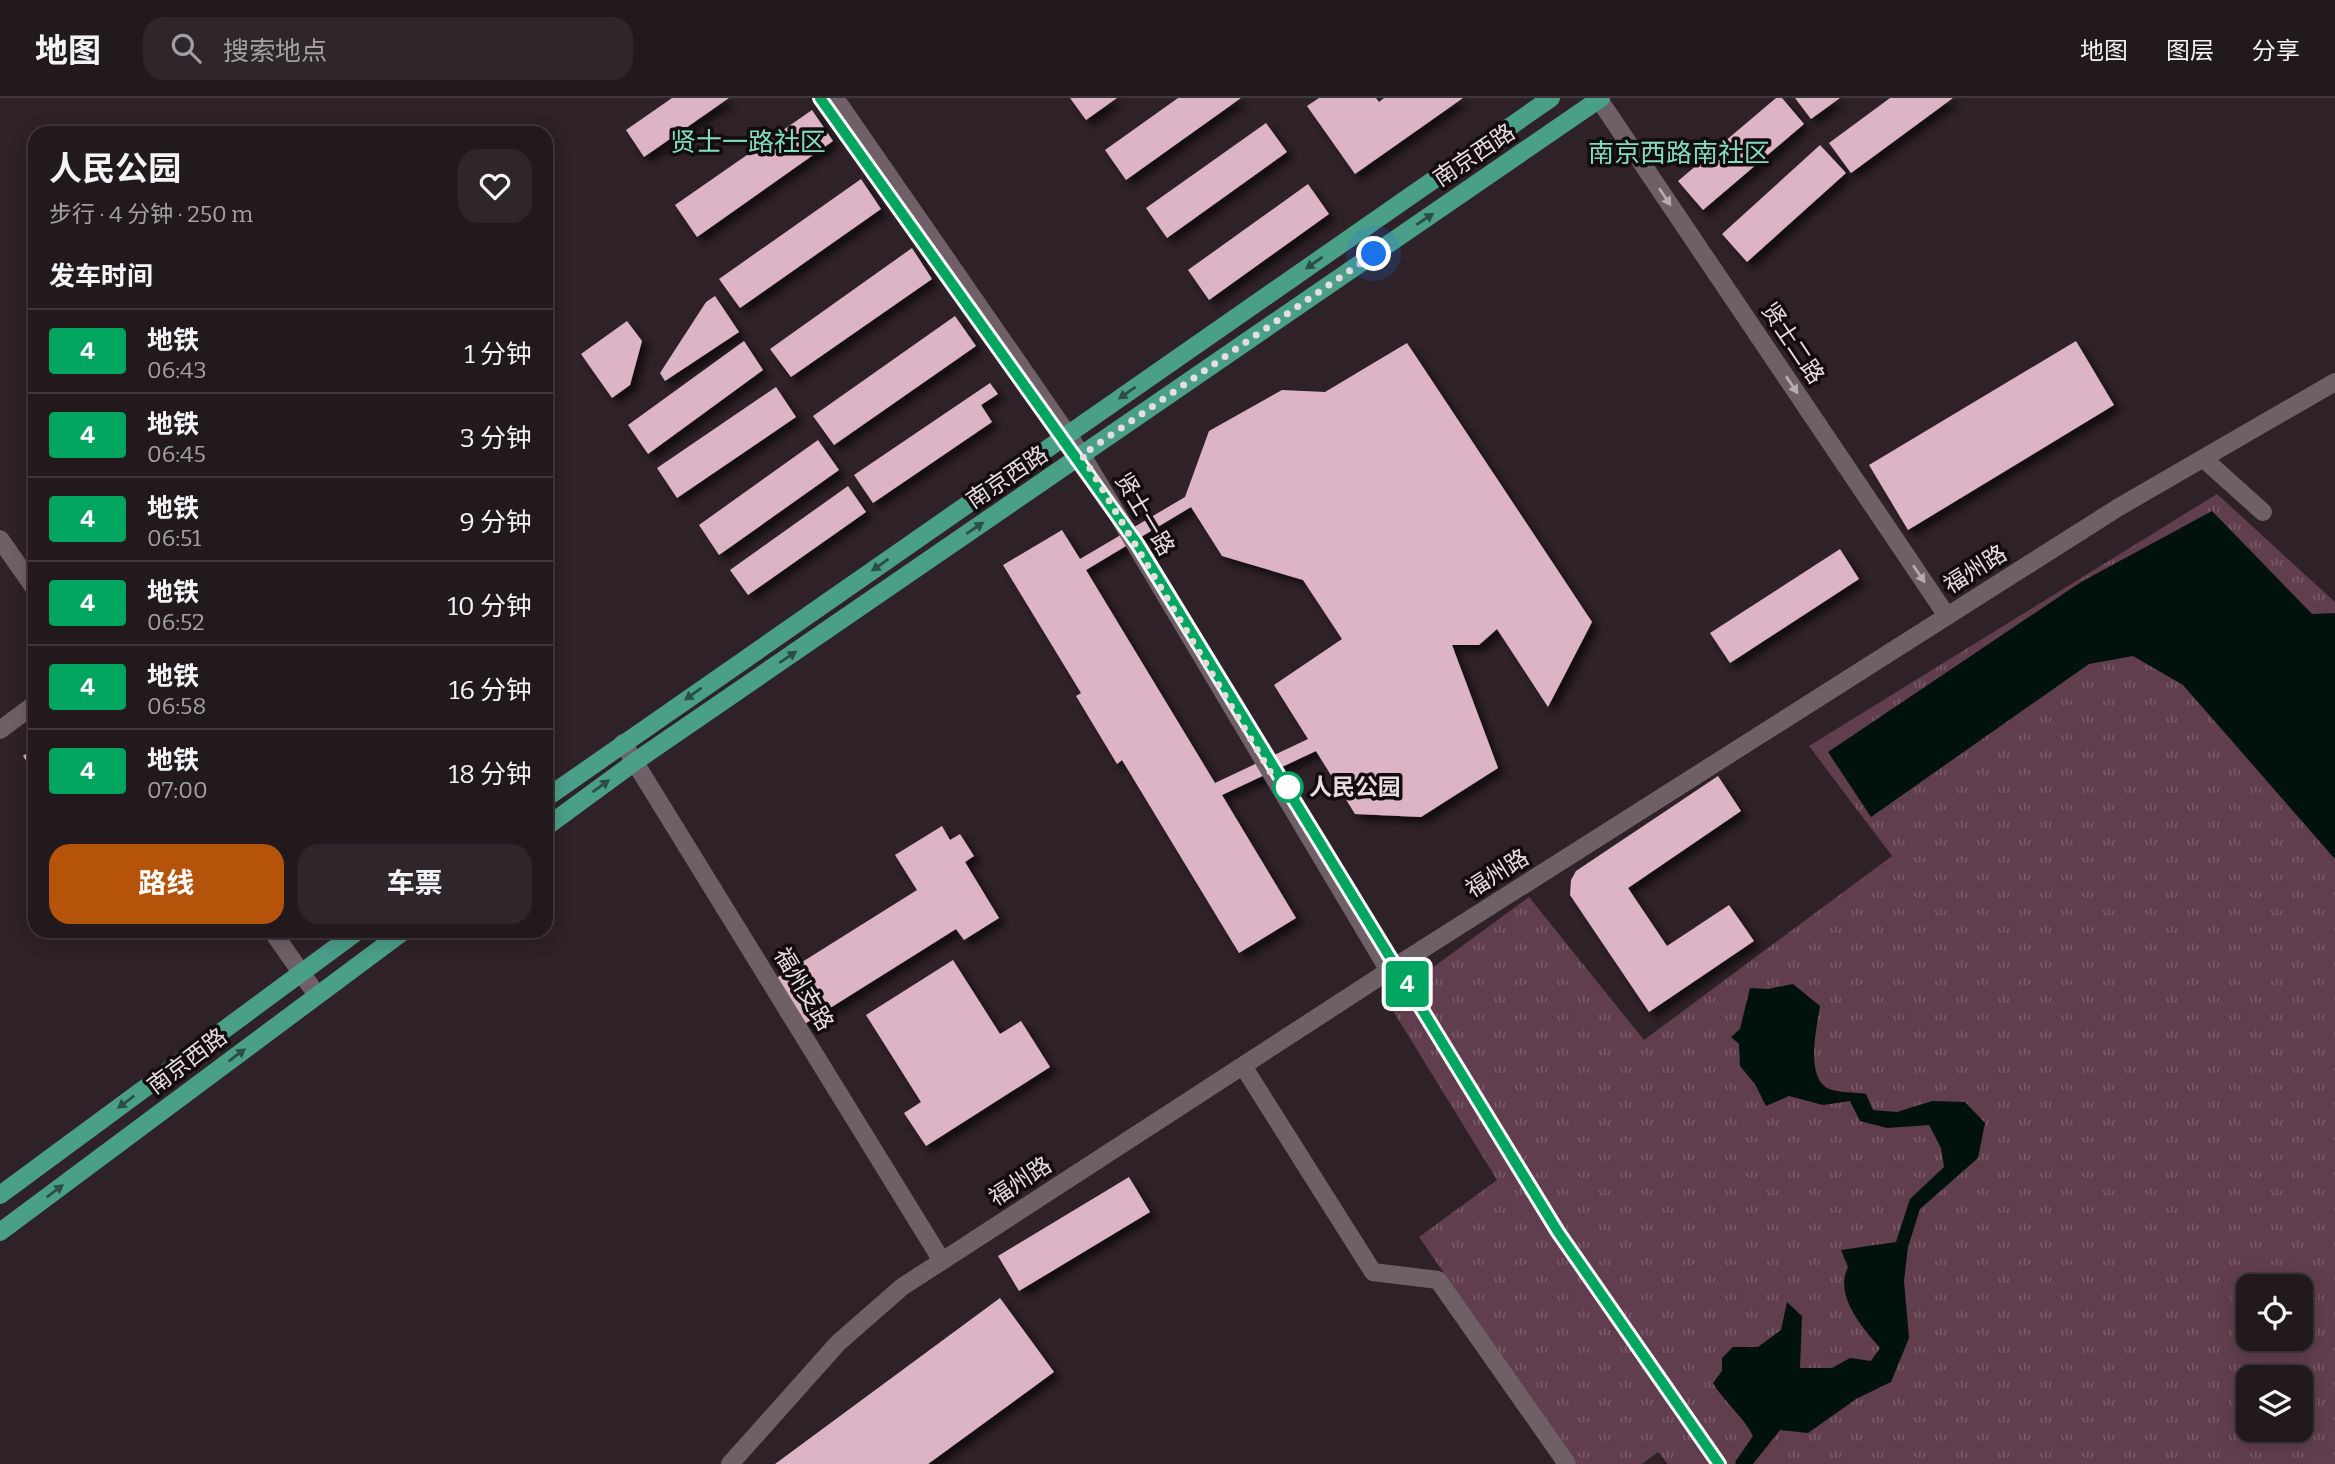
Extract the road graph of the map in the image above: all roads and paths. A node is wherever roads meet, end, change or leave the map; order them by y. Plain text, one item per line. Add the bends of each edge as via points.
1 (835, 98) edge
2 (1550, 98) edge
3 (1599, 98) edge
4 (2335, 382) edge
5 (1067, 434) junction
6 (1082, 455) junction
7 (2205, 460) junction
8 (2263, 512) dead end
9 (0, 539) edge
10 (28, 579) edge
11 (1947, 616) junction
12 (28, 709) edge
13 (0, 730) edge
14 (623, 743) junction
15 (636, 761) junction
16 (553, 792) edge
17 (553, 822) edge
18 (277, 938) edge
19 (348, 938) edge
20 (394, 938) edge
21 (1389, 971) junction
22 (300, 972) junction
23 (317, 995) junction
24 (1243, 1066) junction
25 (0, 1195) edge
26 (0, 1232) edge
27 (942, 1261) junction
28 (730, 1464) edge
29 (1567, 1464) edge

1 - 5 street, 贤士一路
2 -> 5 main road, 南京西路
6 -> 3 main road, 南京西路
3 -> 11 street, 贤士二路
4 - 7 street, 福州路
5 - 6 street, 贤士一路
5 -> 14 main road, 南京西路
15 -> 6 main road, 南京西路
6 - 21 street, 贤士一路
7 - 8 street
7 - 11 street, 福州路 via 2119,507
9 - 10 street
11 - 21 street, 福州路
12 - 13 street
14 - 15 street, 福州支路
14 - 16 main road, 南京西路
17 -> 15 main road, 南京西路
15 - 27 street, 福州支路
18 - 22 street
19 - 22 main road, 南京西路
20 - 23 main road, 南京西路
21 - 24 street, 福州路
22 - 23 street
22 -> 25 main road, 南京西路
26 -> 23 main road, 南京西路
24 - 27 street, 福州路
24 - 29 street via 1373,1272 1438,1280
27 - 28 street, 福州路 via 902,1287 838,1343

